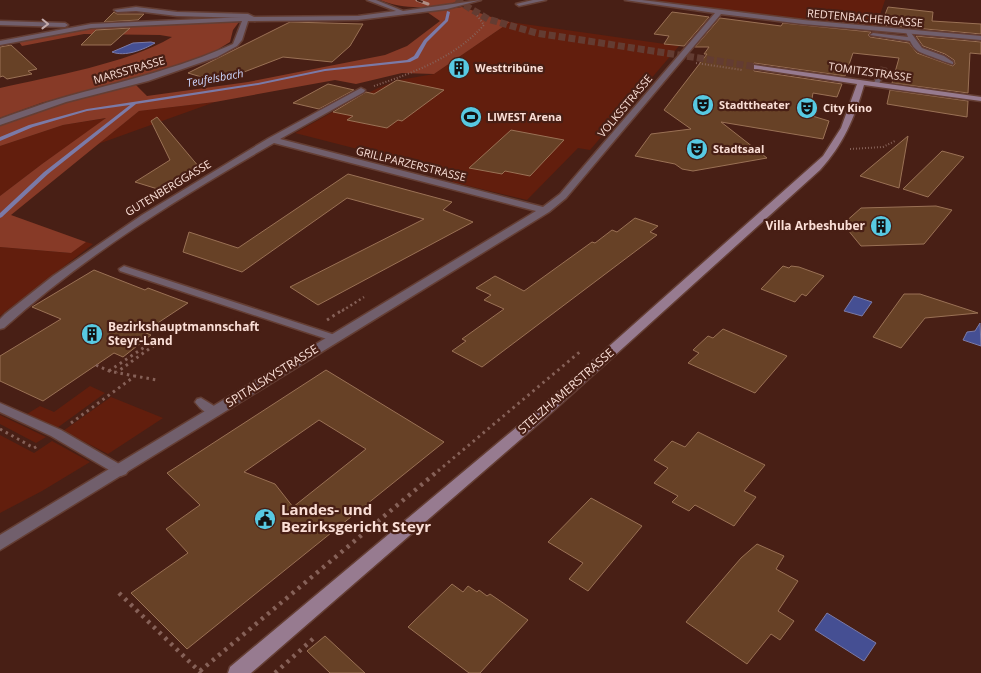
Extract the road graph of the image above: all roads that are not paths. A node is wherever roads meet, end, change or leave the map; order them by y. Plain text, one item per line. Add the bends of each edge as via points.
1 (370, 0) edge
2 (478, 0) edge
3 (543, 0) edge
4 (628, 0) edge
5 (520, 4) dead end
6 (117, 10) dead end
7 (402, 12) junction
8 (718, 13) junction
9 (256, 19) junction
10 (246, 20) junction
11 (0, 23) edge
12 (91, 26) junction
13 (873, 35) dead end
14 (910, 36) junction
15 (981, 38) edge
16 (0, 43) edge
17 (877, 43) dead end
18 (915, 49) junction
19 (951, 63) dead end
20 (757, 68) tunnel mouth
21 (882, 69) dead end
22 (861, 83) junction
23 (876, 85) junction
24 (361, 90) road end
25 (981, 99) edge
26 (0, 122) edge
27 (272, 140) junction
28 (545, 210) junction
29 (124, 269) dead end
30 (0, 325) edge
31 (334, 338) junction
32 (201, 402) dead end
33 (0, 406) edge
34 (216, 412) junction
35 (121, 471) junction
36 (0, 543) edge
37 (237, 673) edge

1 - 7 street
2 - 7 street
3 - 5 lane
4 - 8 street, REDTENBACHERGASSE
6 - 9 lane
7 - 9 street via 358,18
8 - 14 street, REDTENBACHERGASSE
8 - 28 street, VOLKSSTRASSE via 563,196
9 - 10 street
10 - 12 street
10 - 26 street, MARSSTRASSE via 235,45 214,56
11 -> 12 street
12 - 16 street
13 - 14 lane
14 - 15 street, REDTENBACHERGASSE
14 - 18 lane
17 - 18 lane
18 - 19 lane
20 - 22 street, TOMITZSTRASSE
21 - 23 lane
22 - 23 street, TOMITZSTRASSE
22 - 37 street, STELZHAMERSTRASSE via 846,131 811,174 547,409
23 - 25 street, TOMITZSTRASSE
24 - 27 street, GUTENBERGGASSE
27 - 28 street, GRILLPARZERSTRASSE
27 - 30 street, GUTENBERGGASSE via 121,231
28 - 31 street, SPITALSKYSTRASSE
29 - 31 lane
31 - 34 street, SPITALSKYSTRASSE
32 - 34 lane
33 - 35 lane via 56,433
34 - 35 street, SPITALSKYSTRASSE
35 - 36 street, SPITALSKYSTRASSE

